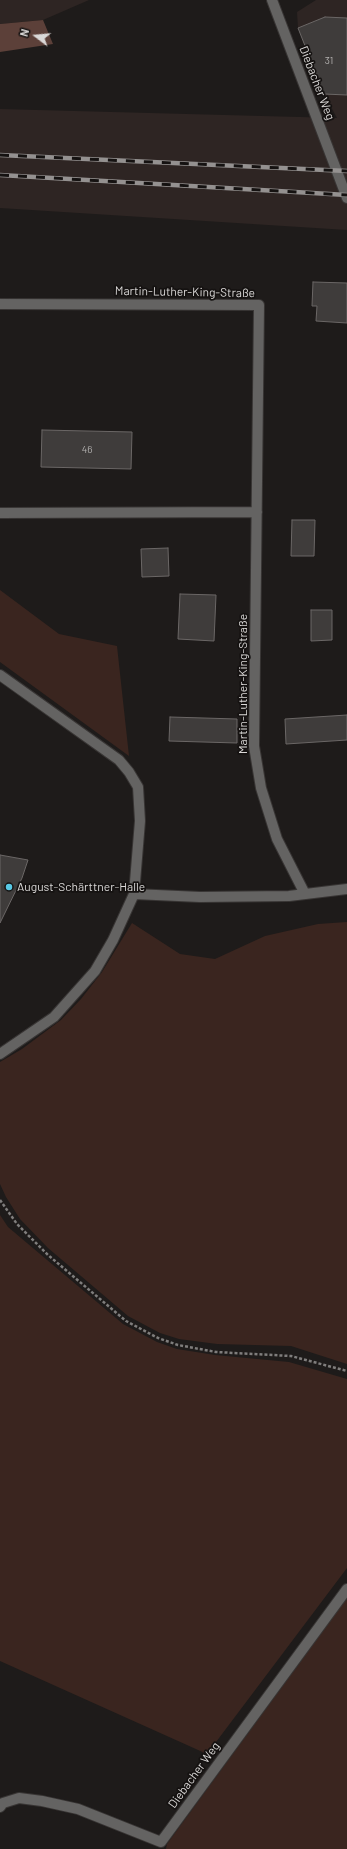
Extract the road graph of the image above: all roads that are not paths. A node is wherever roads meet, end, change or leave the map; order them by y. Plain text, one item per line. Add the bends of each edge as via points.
1 (272, 0) edge
2 (347, 198) edge
3 (0, 304) edge
4 (0, 512) edge
5 (257, 512) junction
6 (0, 675) edge
7 (347, 889) edge
8 (134, 894) junction
9 (305, 894) junction
10 (0, 1054) edge
11 (347, 1589) edge
12 (1, 1804) edge

1 - 2 street, Diebacher Weg
3 - 5 street, Martin-Luther-King-Straße via 259,305
4 - 5 street
5 - 9 street, Martin-Luther-King-Straße via 254,746 261,788 277,839
6 - 8 street via 119,760 130,772 138,787 140,821
7 - 9 street
8 - 9 street via 200,897
8 - 10 street via 96,971 54,1018
11 - 12 street, Diebacher Weg via 161,1842 78,1809 19,1798

